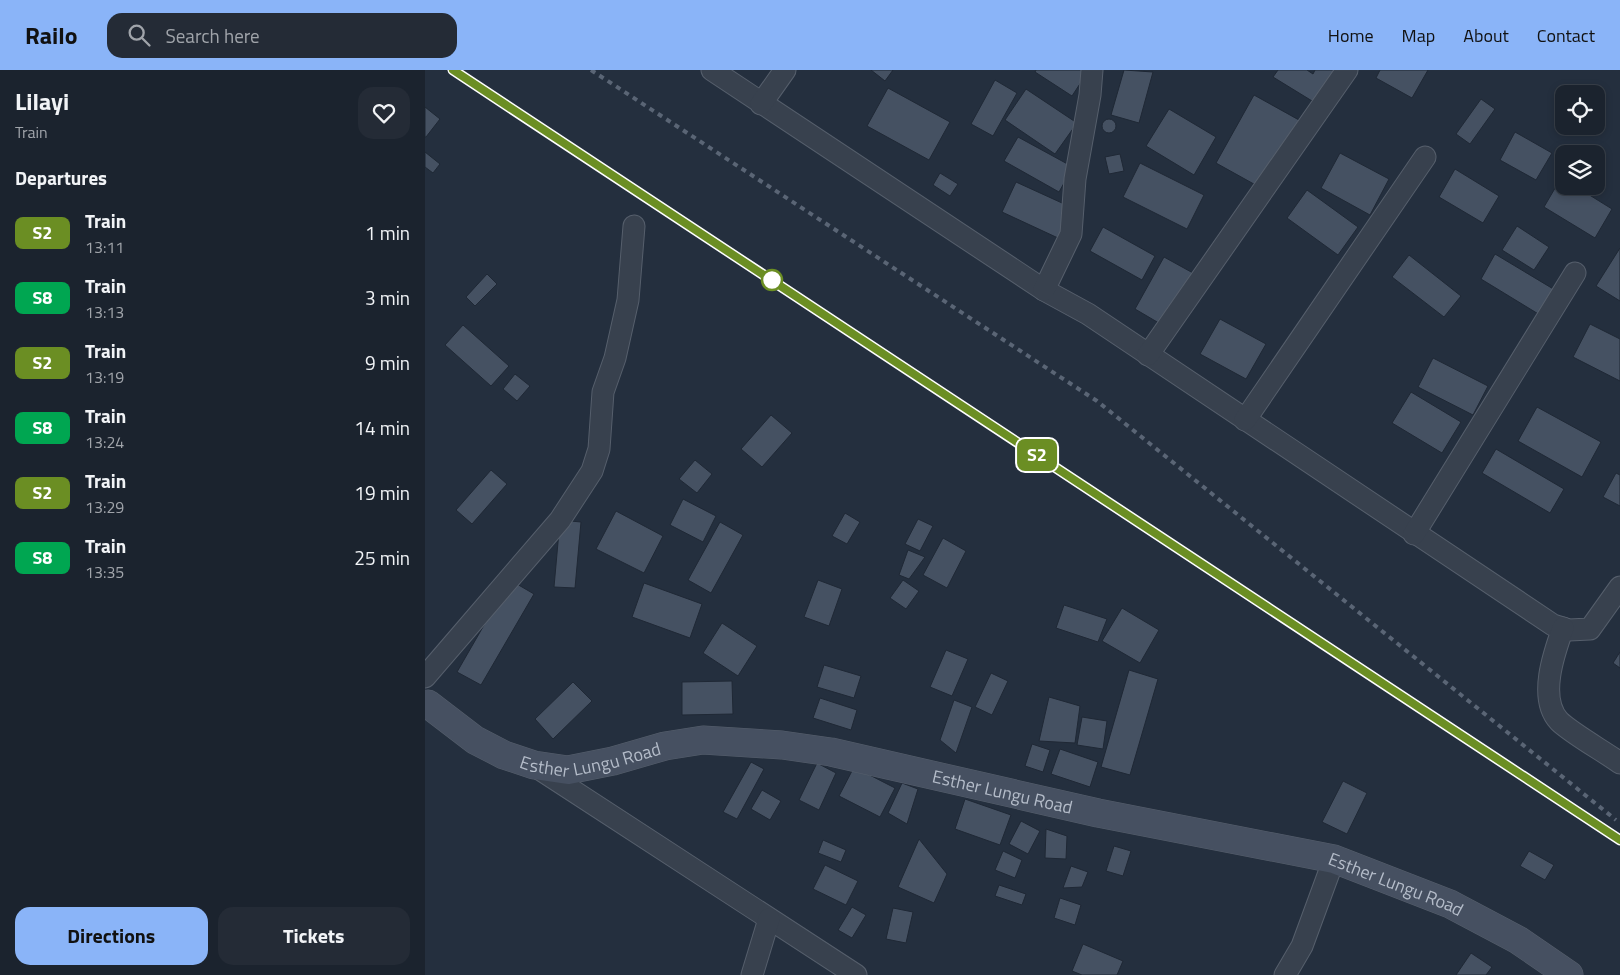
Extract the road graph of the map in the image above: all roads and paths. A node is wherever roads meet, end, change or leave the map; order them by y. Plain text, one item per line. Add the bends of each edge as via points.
1 (712, 70) edge
2 (785, 70) edge
3 (1092, 70) edge
4 (1347, 70) edge
5 (761, 104) junction
6 (1425, 157) dead end
7 (634, 226) dead end
8 (1575, 273) dead end
9 (1045, 290) junction
10 (1148, 355) junction
11 (1245, 420) junction
12 (1414, 534) junction
13 (1620, 586) edge
14 (1563, 628) junction
15 (425, 677) edge
16 (426, 704) edge
17 (1620, 763) edge
18 (534, 765) junction
19 (1334, 859) junction
20 (769, 919) junction
21 (751, 975) edge
22 (857, 975) edge
23 (1285, 975) edge
24 (1569, 975) edge

1 - 5 street
2 - 5 street
3 - 9 street via 1091,95 1075,179 1071,234
4 - 10 street
5 - 9 street
6 - 11 street
7 - 15 street via 626,309 603,392 599,449 592,471 560,520
8 - 12 street
9 - 10 street via 1089,314
10 - 11 street
11 - 12 street
12 - 14 street via 1553,625
13 - 14 street via 1590,629
14 - 17 street via 1550,666 1551,704 1559,721
16 - 18 street, Esther Lungu Road via 475,740
18 - 19 street, Esther Lungu Road via 568,770 703,740 782,745 831,752 1099,813
18 - 20 street
19 - 23 street via 1302,946
19 - 24 street, Esther Lungu Road via 1450,904 1518,940
20 - 21 street
20 - 22 street

